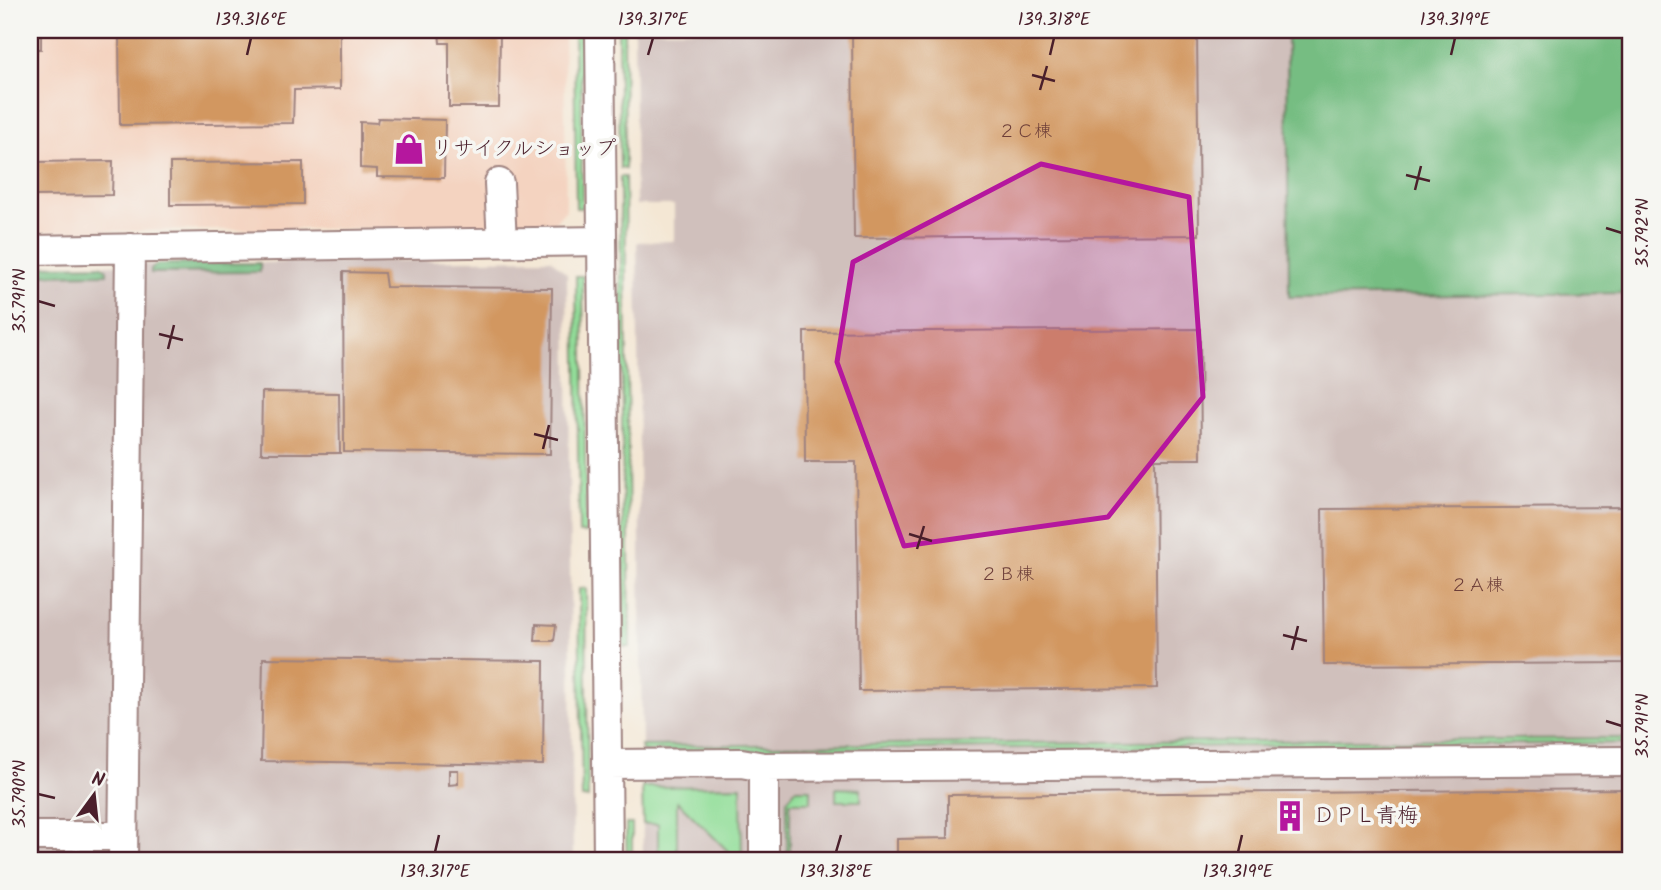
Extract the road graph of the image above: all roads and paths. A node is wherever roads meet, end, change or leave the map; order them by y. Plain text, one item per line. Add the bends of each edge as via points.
1 (600, 30) edge
2 (499, 183) dead end
3 (602, 241) junction
4 (502, 242) junction
5 (130, 248) junction
6 (30, 250) edge
7 (1631, 761) edge
8 (607, 764) junction
9 (764, 766) junction
10 (30, 836) edge
11 (123, 848) edge
12 (608, 860) edge
13 (764, 860) edge

1 - 3 street
2 - 4 street
3 - 4 street
3 - 8 street
4 - 5 street
5 - 6 street
5 - 11 street
7 - 9 street
8 - 9 street
8 - 12 street
9 - 13 street
10 - 11 street

